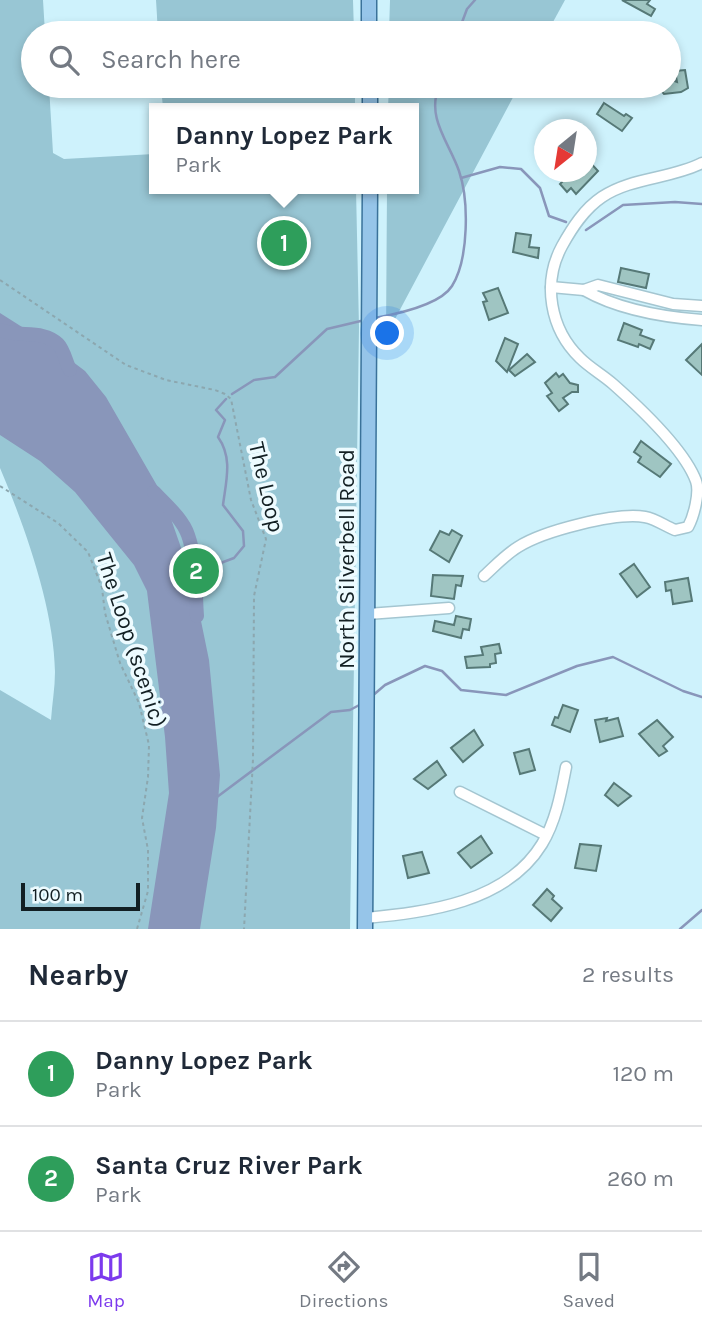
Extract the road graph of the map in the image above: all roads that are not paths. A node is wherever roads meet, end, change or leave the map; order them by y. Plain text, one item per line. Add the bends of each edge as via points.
1 (369, 0) edge
2 (369, 21) edge
3 (702, 163) edge
4 (370, 194) edge
5 (551, 287) junction
6 (584, 290) junction
7 (702, 306) edge
8 (702, 320) edge
9 (700, 492) edge
10 (484, 576) dead end
11 (449, 608) dead end
12 (368, 614) junction
13 (566, 767) dead end
14 (460, 792) dead end
15 (546, 835) junction
16 (366, 923) edge

1 - 2 main road
3 - 5 street via 602,197 569,234 552,271
4 - 12 main road, North Silverbell Road
5 - 6 street
5 - 9 street via 552,311 570,347 657,426 690,470
6 - 7 street via 598,285 673,304
6 - 8 street via 629,308
9 - 10 street via 681,535 647,517 623,516 519,546
11 - 12 street
12 - 16 main road, North Silverbell Road
13 - 15 street
14 - 15 street
15 - 16 street via 528,861 484,894 426,912

